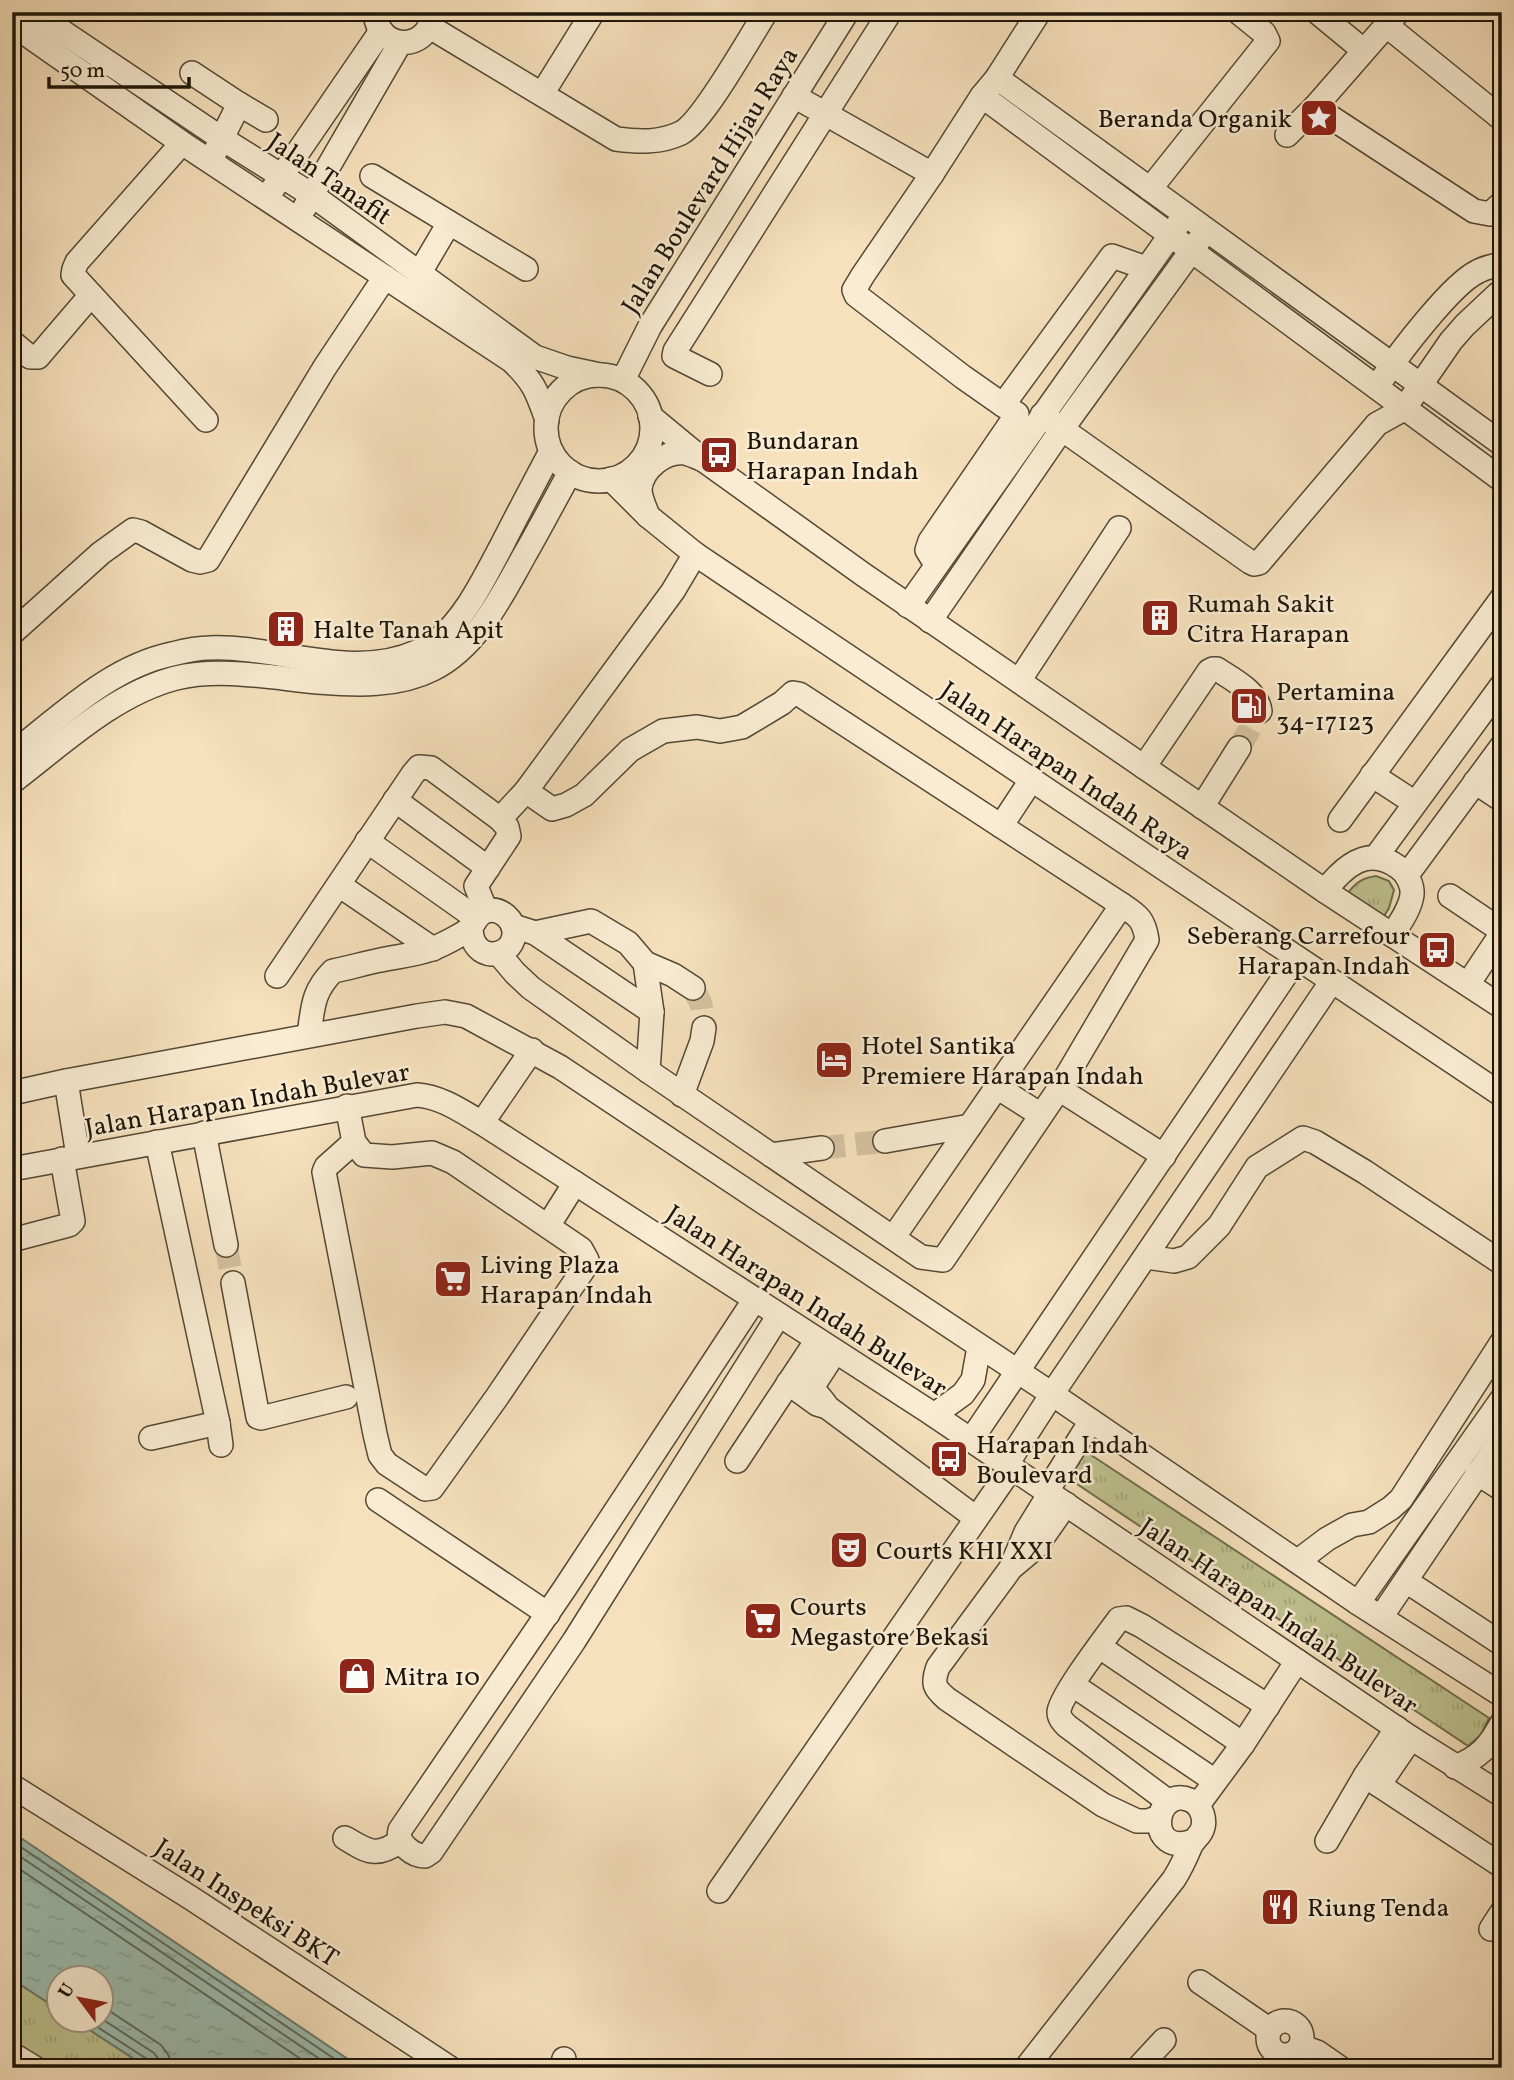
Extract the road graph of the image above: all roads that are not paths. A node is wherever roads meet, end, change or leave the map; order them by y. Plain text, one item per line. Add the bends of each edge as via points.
1 (33, 12) edge
2 (593, 12) edge
3 (766, 12) edge
4 (847, 12) edge
5 (890, 12) edge
6 (1039, 12) edge
7 (1238, 12) edge
8 (1317, 12) edge
9 (1392, 19) edge
10 (431, 20) edge
11 (12, 24) edge
12 (386, 29) edge
13 (1363, 50) junction
14 (192, 74) dead end
15 (807, 75) junction
16 (997, 78) junction
17 (135, 81) junction
18 (541, 94) junction
19 (794, 96) junction
20 (982, 96) junction
21 (122, 100) junction
22 (239, 104) junction
23 (831, 104) junction
24 (1315, 107) junction
25 (1502, 119) edge
26 (266, 120) dead end
27 (1287, 135) dead end
28 (221, 138) junction
29 (183, 143) junction
30 (210, 161) junction
31 (932, 174) junction
32 (372, 176) dead end
33 (280, 177) junction
34 (1150, 189) junction
35 (312, 195) junction
36 (267, 198) junction
37 (1502, 204) edge
38 (1185, 215) junction
39 (299, 219) junction
40 (449, 223) junction
41 (1206, 231) junction
42 (1170, 235) junction
43 (1191, 251) junction
44 (1499, 262) edge
45 (1146, 268) junction
46 (526, 269) dead end
47 (419, 274) junction
48 (385, 276) junction
49 (91, 295) junction
50 (1500, 296) edge
51 (12, 342) edge
52 (1391, 365) junction
53 (710, 374) dead end
54 (600, 375) junction
55 (623, 380) junction
56 (1419, 386) junction
57 (1377, 388) junction
58 (1404, 409) junction
59 (1024, 414) junction
60 (650, 416) junction
61 (206, 420) dead end
62 (547, 420) junction
63 (1377, 424) junction
64 (1062, 429) junction
65 (1502, 444) edge
66 (551, 451) junction
67 (702, 459) junction
68 (570, 472) junction
69 (611, 479) junction
70 (1502, 480) edge
71 (648, 516) junction
72 (1119, 528) dead end
73 (695, 554) junction
74 (1502, 598) edge
75 (908, 606) junction
76 (930, 621) junction
77 (12, 633) edge
78 (1019, 681) junction
79 (1502, 685) edge
80 (1260, 711) dead end
81 (1502, 746) edge
82 (1239, 748) tunnel mouth
83 (12, 754) edge
84 (1144, 767) junction
85 (1372, 775) junction
86 (1032, 779) junction
87 (12, 782) edge
88 (1475, 782) junction
89 (526, 791) junction
90 (395, 800) junction
91 (1502, 800) edge
92 (1415, 803) junction
93 (1202, 807) junction
94 (500, 818) junction
95 (1340, 820) dead end
96 (1001, 826) junction
97 (368, 841) junction
98 (1376, 857) junction
99 (488, 868) junction
100 (1407, 874) junction
101 (339, 885) junction
102 (1325, 891) junction
103 (1450, 896) dead end
104 (1122, 905) junction
105 (477, 919) junction
106 (524, 929) junction
107 (1502, 932) edge
108 (1392, 935) junction
109 (433, 948) junction
110 (499, 954) junction
111 (1297, 958) junction
112 (645, 963) junction
113 (277, 976) dead end
114 (1332, 981) junction
115 (1468, 984) junction
116 (693, 988) tunnel mouth
117 (1502, 1007) edge
118 (652, 1012) junction
119 (704, 1028) tunnel mouth
120 (309, 1035) junction
121 (532, 1050) junction
122 (648, 1071) junction
123 (66, 1084) junction
124 (997, 1087) junction
125 (1059, 1089) junction
126 (12, 1093) edge
127 (682, 1095) junction
128 (1502, 1095) edge
129 (347, 1106) junction
130 (1041, 1115) junction
131 (488, 1116) junction
132 (970, 1126) junction
133 (204, 1133) junction
134 (884, 1141) tunnel mouth
135 (157, 1142) junction
136 (354, 1142) junction
137 (822, 1148) tunnel mouth
138 (72, 1152) junction
139 (771, 1155) junction
140 (1164, 1156) junction
141 (12, 1169) edge
142 (575, 1183) junction
143 (548, 1226) junction
144 (893, 1238) junction
145 (12, 1240) edge
146 (226, 1245) tunnel mouth
147 (1146, 1256) junction
148 (1502, 1263) edge
149 (233, 1283) tunnel mouth
150 (755, 1299) junction
151 (779, 1315) junction
152 (1502, 1342) edge
153 (826, 1346) junction
154 (979, 1347) junction
155 (1016, 1371) junction
156 (788, 1384) junction
157 (1052, 1394) junction
158 (346, 1397) dead end
159 (1502, 1399) edge
160 (827, 1407) junction
161 (934, 1415) junction
162 (1091, 1421) junction
163 (1502, 1437) edge
164 (151, 1438) dead end
165 (971, 1440) junction
166 (737, 1461) dead end
167 (1009, 1465) junction
168 (1488, 1470) edge
169 (1502, 1489) edge
170 (1054, 1496) junction
171 (378, 1500) dead end
172 (976, 1518) junction
173 (1298, 1561) junction
174 (1406, 1581) junction
175 (565, 1588) junction
176 (1359, 1602) junction
177 (595, 1607) junction
178 (546, 1617) junction
179 (1381, 1617) junction
180 (574, 1641) junction
181 (1502, 1644) edge
182 (1100, 1647) junction
183 (1297, 1661) junction
184 (1073, 1685) junction
185 (1502, 1695) edge
186 (1268, 1706) junction
187 (1502, 1723) edge
188 (1404, 1733) junction
189 (1242, 1744) junction
190 (1455, 1767) junction
191 (1372, 1780) junction
192 (1215, 1781) junction
193 (12, 1786) edge
194 (1502, 1796) edge
195 (1198, 1805) junction
196 (1164, 1810) junction
197 (345, 1838) dead end
198 (400, 1841) junction
199 (1193, 1841) junction
200 (1327, 1841) dead end
201 (1502, 1866) edge
202 (719, 1891) dead end
203 (1200, 1982) dead end
204 (1164, 2040) dead end
205 (12, 2054) edge
206 (34, 2068) edge
207 (450, 2068) edge
208 (1026, 2068) edge
209 (1138, 2068) edge
210 (1340, 2068) edge

1 - 17 street, Jalan Tanafit
2 - 18 street
3 - 18 street via 698,118 682,132 664,139 616,139
4 - 15 street, Jalan Boulevard Hijau Raya
5 - 23 street
6 - 16 street
7 - 34 street via 1268,41
8 - 13 street
9 - 13 street
9 - 25 street
10 - 12 street via 422,36 412,42
10 - 18 street
11 - 21 street, Jalan Tanafit
12 - 33 street
12 - 35 street
13 - 24 street
14 - 22 street
15 - 19 street, Jalan Boulevard Hijau Raya
15 - 23 street
16 - 20 street
16 - 34 street
17 - 21 street
17 - 28 street, Jalan Tanafit
19 - 23 street
19 - 55 street, Jalan Boulevard Hijau Raya via 650,326
20 - 31 street
20 - 42 street
21 - 29 street, Jalan Tanafit
22 - 26 street
22 - 28 street
23 - 31 street
23 - 53 street via 675,351 680,361
24 - 27 street
24 - 37 street via 1474,211 1490,214
28 - 30 street
28 - 33 street, Jalan Tanafit
29 - 30 street, Jalan Tanafit
29 - 49 street via 77,262 73,275
30 - 36 street, Jalan Tanafit
31 - 59 street via 854,290 859,299 994,401
32 - 40 street
33 - 35 street, Jalan Tanafit
33 - 36 street
34 - 38 street
35 - 39 street
35 - 47 street, Jalan Tanafit
36 - 39 street, Jalan Tanafit
38 - 41 street
38 - 42 street
39 - 48 street, Jalan Tanafit
40 - 46 street
40 - 47 street
41 - 43 street
41 - 52 street
42 - 43 street
42 - 45 street
43 - 57 street
43 - 64 street
44 - 50 street via 1494,280
44 - 52 street via 1464,281
45 - 59 street
45 - 59 street via 1112,256
47 - 54 street, Jalan Tanafit via 535,357
48 - 62 street, Jalan Tanafit via 512,361 536,388
48 - 77 street via 208,560 200,562 133,530
49 - 51 street via 38,357 30,357
49 - 61 street
50 - 56 street via 1465,325
52 - 56 street
52 - 57 street
54 - 55 street
54 - 62 street via 579,379 561,391
55 - 60 street via 641,395
56 - 58 street
56 - 65 street
57 - 58 street
57 - 63 street
58 - 63 street
58 - 70 street
59 - 64 street
59 - 75 street via 934,552
60 - 67 street, Jalan Harapan Indah Raya
60 - 69 street via 650,439 640,461
62 - 66 street
63 - 64 street via 1263,560 1254,564
64 - 76 street
66 - 68 street
66 - 83 street via 478,590 435,644 385,662 362,664 209,648 173,653 142,662 100,685
67 - 71 street via 670,454 652,465 640,490
67 - 75 street, Jalan Harapan Indah Raya
68 - 69 street via 590,480
68 - 87 street via 476,634 433,669 395,681 364,684 212,673 178,677 114,705
69 - 71 street, Jalan Harapan Indah Raya
71 - 73 street, Jalan Harapan Indah Raya
72 - 78 street
73 - 86 street, Jalan Harapan Indah Raya
73 - 89 street via 673,591
74 - 85 street
75 - 76 street, Jalan Harapan Indah Raya
76 - 78 street, Jalan Harapan Indah Raya
78 - 84 street, Jalan Harapan Indah Raya
79 - 92 street
80 - 84 street via 1259,702 1242,686 1213,669
81 - 88 street
82 - 93 street
84 - 93 street, Jalan Harapan Indah Raya
85 - 92 street
85 - 95 street
86 - 96 street
86 - 111 street, Jalan Harapan Indah Raya
88 - 91 street
88 - 100 street
89 - 94 street
89 - 96 street via 552,809 566,805 584,795 630,750 663,731 741,727 793,693
90 - 94 street via 419,767 431,768
90 - 97 street
90 - 99 street
92 - 98 street
93 - 102 street, Jalan Harapan Indah Raya
94 - 99 street via 509,836
96 - 104 street
97 - 101 street
97 - 105 street
98 - 100 street
98 - 102 street via 1340,872
99 - 105 street via 476,886
100 - 108 street via 1412,894
101 - 109 street
101 - 113 street
102 - 108 street, Jalan Harapan Indah Raya
103 - 107 street
104 - 124 street
104 - 125 street via 1145,925 1147,940
105 - 106 street via 497,911
105 - 109 street
105 - 110 street via 471,939 478,949
106 - 110 street
106 - 112 street via 591,921 628,943
106 - 118 street
107 - 115 street
108 - 115 street, Jalan Harapan Indah Raya
109 - 120 street via 333,971 314,1000
110 - 122 street via 531,988
111 - 114 street, Jalan Harapan Indah Raya
111 - 140 street
112 - 116 street
112 - 118 street
114 - 128 street, Jalan Harapan Indah Raya
114 - 147 street
115 - 117 street, Jalan Harapan Indah Raya
118 - 122 street
119 - 127 street
120 - 121 street, Jalan Harapan Indah Bulevar via 444,1012 466,1016
120 - 123 street, Jalan Harapan Indah Bulevar
121 - 131 street
121 - 154 street, Jalan Harapan Indah Bulevar
122 - 127 street
123 - 126 street, Jalan Harapan Indah Bulevar
123 - 138 street
124 - 130 street
124 - 132 street
125 - 130 street
125 - 140 street
127 - 139 street
129 - 131 street, Jalan Harapan Indah Bulevar via 417,1095
129 - 133 street, Jalan Harapan Indah Bulevar
129 - 136 street
130 - 144 street via 943,1259 921,1257
131 - 142 street, Jalan Harapan Indah Bulevar
132 - 134 street
132 - 144 street
133 - 135 street, Jalan Harapan Indah Bulevar
133 - 146 street
135 - 138 street, Jalan Harapan Indah Bulevar
135 - 164 street via 220,1434
136 - 143 street via 372,1157 441,1156
136 - 143 street via 324,1172 375,1434 387,1464 425,1489 432,1488 498,1397 585,1267 581,1249
137 - 139 street
138 - 141 street, Jalan Harapan Indah Bulevar
138 - 145 street via 73,1221
139 - 144 street
140 - 155 street
142 - 143 street
142 - 150 street, Jalan Harapan Indah Bulevar
147 - 148 street via 1174,1261 1188,1257 1219,1226 1257,1167 1303,1138 1365,1172
147 - 157 street
149 - 158 street via 258,1416
150 - 151 street, Jalan Harapan Indah Bulevar
150 - 175 street
151 - 153 street, Jalan Harapan Indah Bulevar
151 - 177 street
152 - 173 street via 1401,1499
153 - 156 street
153 - 160 street via 813,1386
153 - 161 street, Jalan Harapan Indah Bulevar
154 - 155 street, Jalan Harapan Indah Bulevar
154 - 161 street via 973,1380 963,1394
155 - 157 street, Jalan Harapan Indah Bulevar
155 - 165 street
156 - 160 street
156 - 166 street
157 - 162 street, Jalan Harapan Indah Bulevar
157 - 167 street
159 - 176 street
160 - 172 street
161 - 165 street, Jalan Harapan Indah Bulevar
162 - 170 street
162 - 173 street, Jalan Harapan Indah Bulevar
163 - 168 street
165 - 167 street, Jalan Harapan Indah Bulevar
167 - 170 street, Jalan Harapan Indah Bulevar
167 - 172 street
168 - 169 street
168 - 174 street
170 - 183 street, Jalan Harapan Indah Bulevar
170 - 196 street via 1036,1547 1011,1569 938,1667 936,1689 1102,1805 1137,1821 1148,1821
171 - 178 street via 475,1572
172 - 202 street
173 - 176 street, Jalan Harapan Indah Bulevar
174 - 179 street
174 - 181 street
175 - 177 street
175 - 178 street
176 - 179 street, Jalan Harapan Indah Bulevar
177 - 180 street
178 - 180 street
178 - 198 street via 400,1830
179 - 185 street, Jalan Harapan Indah Bulevar
180 - 198 street via 431,1852 421,1857
182 - 184 street
182 - 186 street via 1119,1619 1125,1618
182 - 189 street
183 - 186 street
183 - 188 street, Jalan Harapan Indah Bulevar
184 - 192 street
184 - 196 street via 1060,1718
186 - 189 street
187 - 190 street via 1492,1742 1473,1760
188 - 190 street, Jalan Harapan Indah Bulevar
188 - 191 street
189 - 192 street
190 - 194 street, Jalan Harapan Indah Bulevar
191 - 200 street
191 - 201 street
192 - 195 street
193 - 207 street, Jalan Inspeksi BKT
195 - 196 street via 1179,1799
195 - 199 street via 1204,1824
196 - 199 street via 1159,1828 1164,1837 1183,1845
197 - 198 street via 374,1853
199 - 208 street via 1174,1879
203 - 210 street via 1270,2030 1280,2021 1293,2023 1302,2033 1300,2046
204 - 209 street
205 - 206 street

